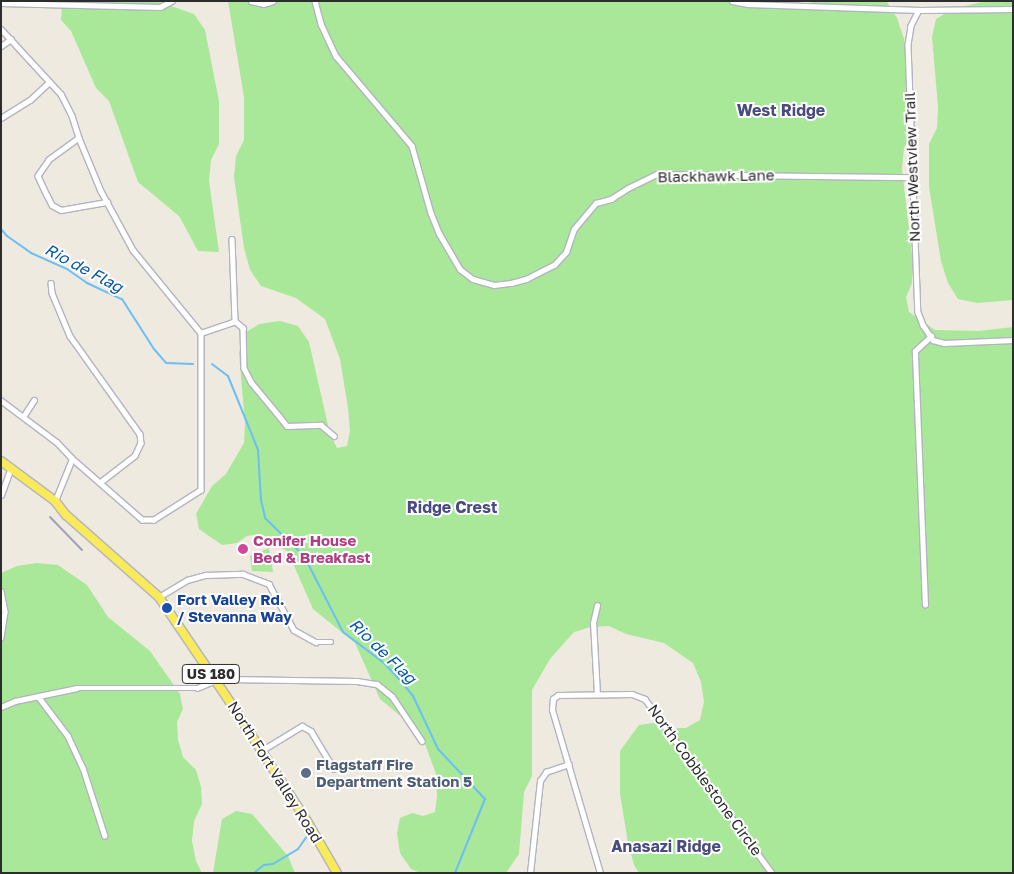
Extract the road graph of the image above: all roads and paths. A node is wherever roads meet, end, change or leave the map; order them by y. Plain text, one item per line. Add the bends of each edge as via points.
1 (172, 1) edge
2 (251, 1) edge
3 (273, 1) edge
4 (315, 1) edge
5 (732, 1) edge
6 (1, 3) edge
7 (919, 10) junction
8 (1013, 10) edge
9 (1, 29) edge
10 (11, 39) junction
11 (1, 46) edge
12 (49, 82) junction
13 (1, 118) edge
14 (79, 138) junction
15 (911, 177) junction
16 (107, 202) junction
17 (232, 239) dead end
18 (51, 283) dead end
19 (234, 321) junction
20 (201, 333) junction
21 (930, 336) junction
22 (1013, 340) edge
23 (34, 400) dead end
24 (1, 401) edge
25 (23, 417) junction
26 (334, 436) dead end
27 (72, 459) junction
28 (1, 461) edge
29 (11, 468) junction
30 (100, 482) junction
31 (1, 495) edge
32 (55, 501) junction
33 (1, 591) edge
34 (159, 597) junction
35 (597, 605) dead end
36 (925, 605) dead end
37 (1, 638) edge
38 (331, 642) dead end
39 (216, 680) junction
40 (597, 694) junction
41 (38, 696) junction
42 (1, 707) edge
43 (422, 741) dead end
44 (261, 751) junction
45 (569, 764) junction
46 (334, 768) dead end
47 (105, 836) dead end
48 (337, 873) edge
49 (530, 873) edge
50 (600, 873) edge
51 (772, 873) edge

1 - 6 street via 160,7
2 - 3 street via 264,4
4 - 15 street, Blackhawk Lane via 323,30 336,56 412,146 439,234 460,269 473,279 494,285 511,283 554,265 566,252 574,229 596,203 611,199 657,174
5 - 7 street
7 - 8 street
7 - 15 street, North Westview Trail via 911,26 908,45
9 - 10 street
10 - 11 street
10 - 12 street
12 - 13 street via 30,100
12 - 14 street via 61,94
14 - 16 street
14 - 16 street via 49,160 38,176 46,195 52,205 61,210
15 - 21 street, North Westview Trail via 918,312
16 - 20 street via 133,250
17 - 19 street
18 - 30 street via 70,336 140,434 141,443 136,456
19 - 20 street
19 - 26 street via 243,328 244,368 251,382 280,417 288,426 321,426
20 - 30 street via 201,490 154,520 142,520
21 - 22 street via 944,343
21 - 36 street via 915,351
23 - 25 street
24 - 25 street
25 - 27 street via 58,443
27 - 30 street
27 - 32 street
28 - 29 main road, North Fort Valley Road / US 180
29 - 31 street
29 - 32 main road, North Fort Valley Road / US 180
32 - 34 main road, North Fort Valley Road / US 180 via 66,515
33 - 37 street via 5,612
34 - 38 street via 188,580 206,575 243,574 269,584 294,630 316,642
34 - 39 main road, North Fort Valley Road / US 180
35 - 40 street via 594,623
39 - 41 street via 197,688 77,688
39 - 43 street via 357,681 377,684 392,696
39 - 44 main road, North Fort Valley Road / US 180
40 - 45 street, North Cobblestone Circle via 558,694 552,699 552,710
40 - 51 street, North Cobblestone Circle via 632,694 645,700
41 - 42 street
41 - 47 street via 68,736 83,768
44 - 46 street via 302,726 311,731
44 - 48 main road, North Fort Valley Road / US 180
45 - 49 street via 546,772 540,781
45 - 50 street, North Cobblestone Circle

